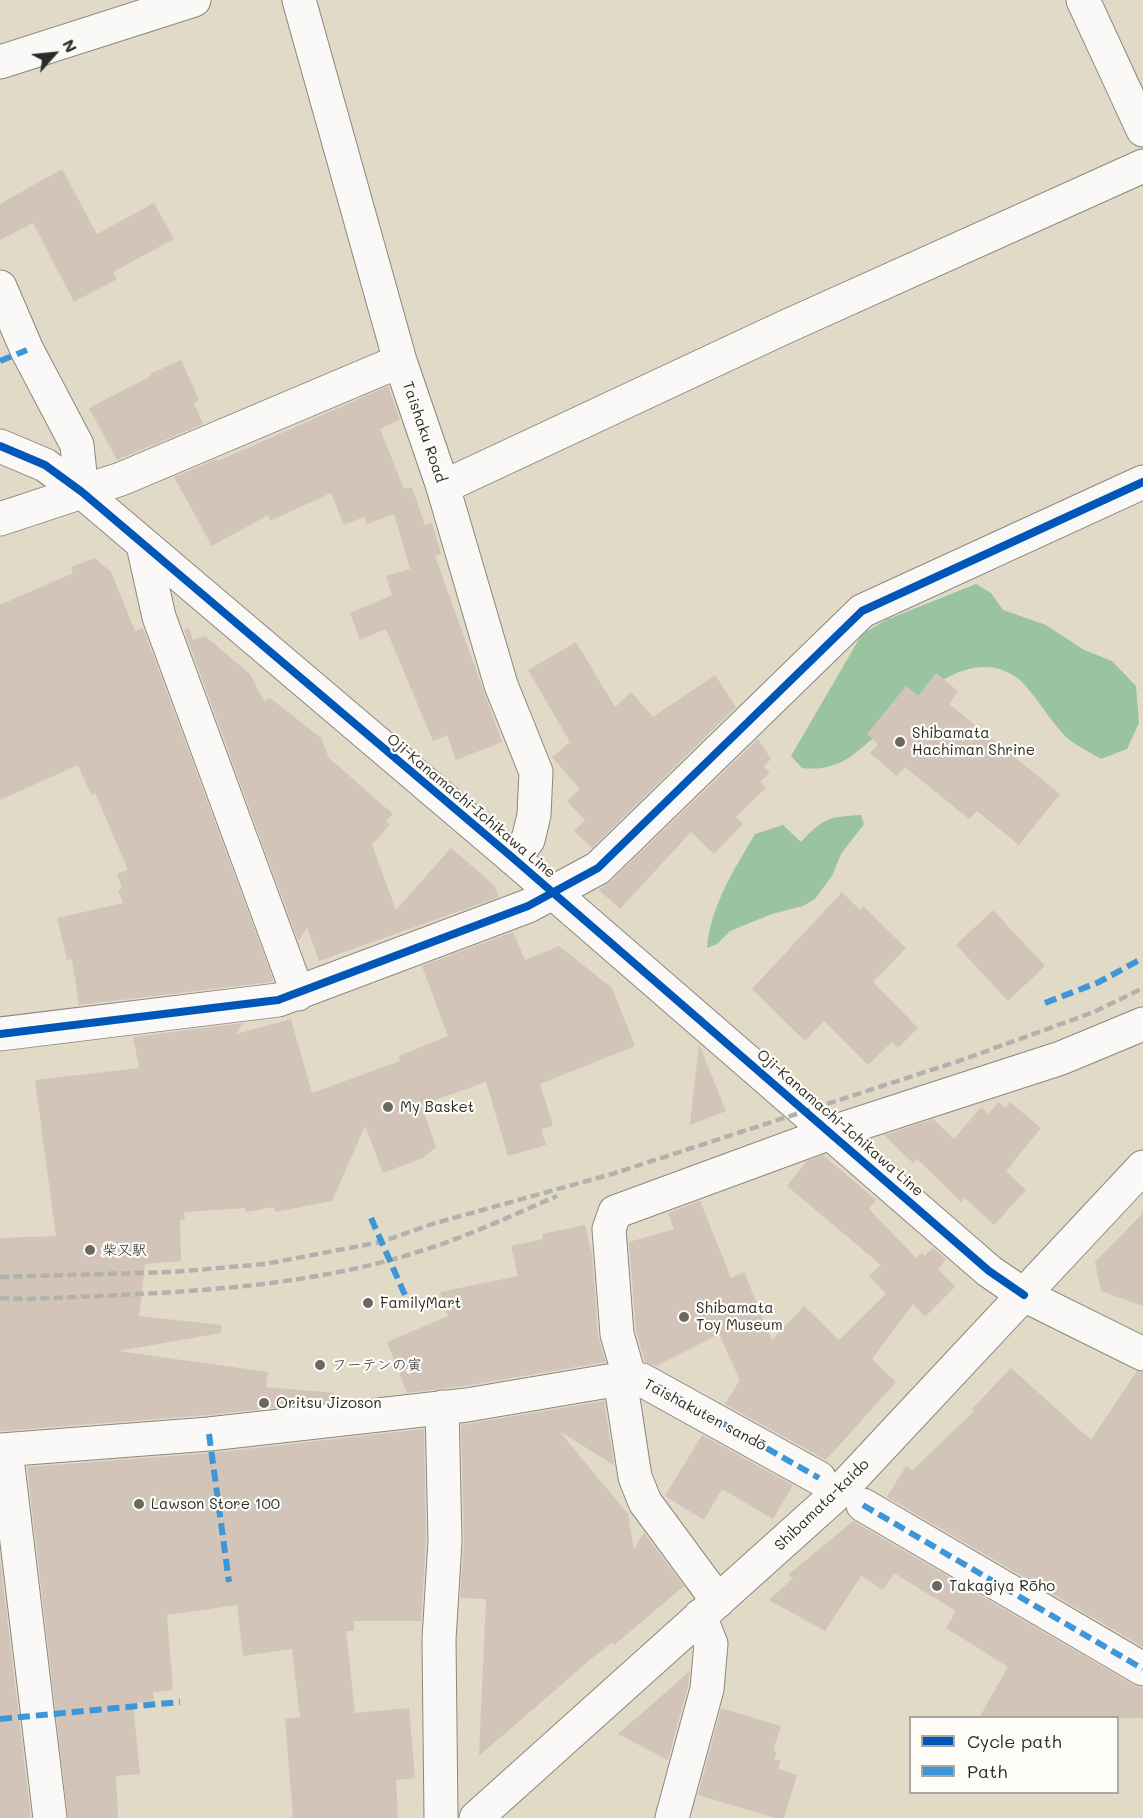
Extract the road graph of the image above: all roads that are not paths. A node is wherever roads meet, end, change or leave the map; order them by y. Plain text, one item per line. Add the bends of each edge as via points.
1 (194, 0) edge
2 (298, 0) edge
3 (1083, 0) edge
4 (0, 62) edge
5 (1143, 130) edge
6 (1143, 166) edge
7 (0, 287) edge
8 (400, 361) junction
9 (0, 446) edge
10 (1143, 483) edge
11 (443, 487) junction
12 (82, 492) junction
13 (0, 519) edge
14 (143, 545) junction
15 (513, 858) junction
16 (555, 894) junction
17 (298, 994) junction
18 (1143, 1024) edge
19 (0, 1034) edge
20 (830, 1133) junction
21 (1143, 1167) edge
22 (1024, 1295) junction
23 (1143, 1354) edge
24 (636, 1382) junction
25 (442, 1407) junction
26 (3, 1450) edge
27 (819, 1478) dead end
28 (863, 1505) dead end
29 (709, 1609) junction
30 (1143, 1669) edge
31 (50, 1818) edge
32 (441, 1818) edge
33 (476, 1818) edge
34 (672, 1818) edge

1 - 4 street
2 - 8 street, Taishaku Road
3 - 5 street
6 - 11 street
7 - 12 street via 27,350 77,445
8 - 11 street, Taishaku Road
8 - 12 street via 121,480
9 - 12 street, Oji-Kanamachi-Ichikawa Line via 45,465
10 - 16 street via 862,611 598,868
11 - 15 street, Taishaku Road via 501,685 536,772 534,815 528,840
12 - 13 street
12 - 14 street, Oji-Kanamachi-Ichikawa Line
14 - 15 street, Oji-Kanamachi-Ichikawa Line
14 - 17 street via 159,617
15 - 16 street, Oji-Kanamachi-Ichikawa Line
16 - 17 street
16 - 20 street, Oji-Kanamachi-Ichikawa Line
17 - 19 street via 278,1000
18 - 20 street via 1061,1058
20 - 22 street, Oji-Kanamachi-Ichikawa Line via 989,1271
20 - 24 street via 615,1212 609,1229 616,1334
21 - 22 street, Shibamata-kaido
22 - 23 street, Oji-Kanamachi-Ichikawa Line
22 - 29 street, Shibamata-kaido via 840,1491
24 - 25 street
24 - 27 street, Taishakuten sandō
24 - 29 street via 635,1477 645,1502
25 - 26 street via 209,1434
25 - 32 street via 445,1541 440,1639
26 - 31 street
28 - 30 street
29 - 33 street, Shibamata-kaido
29 - 34 street via 711,1644 706,1689

